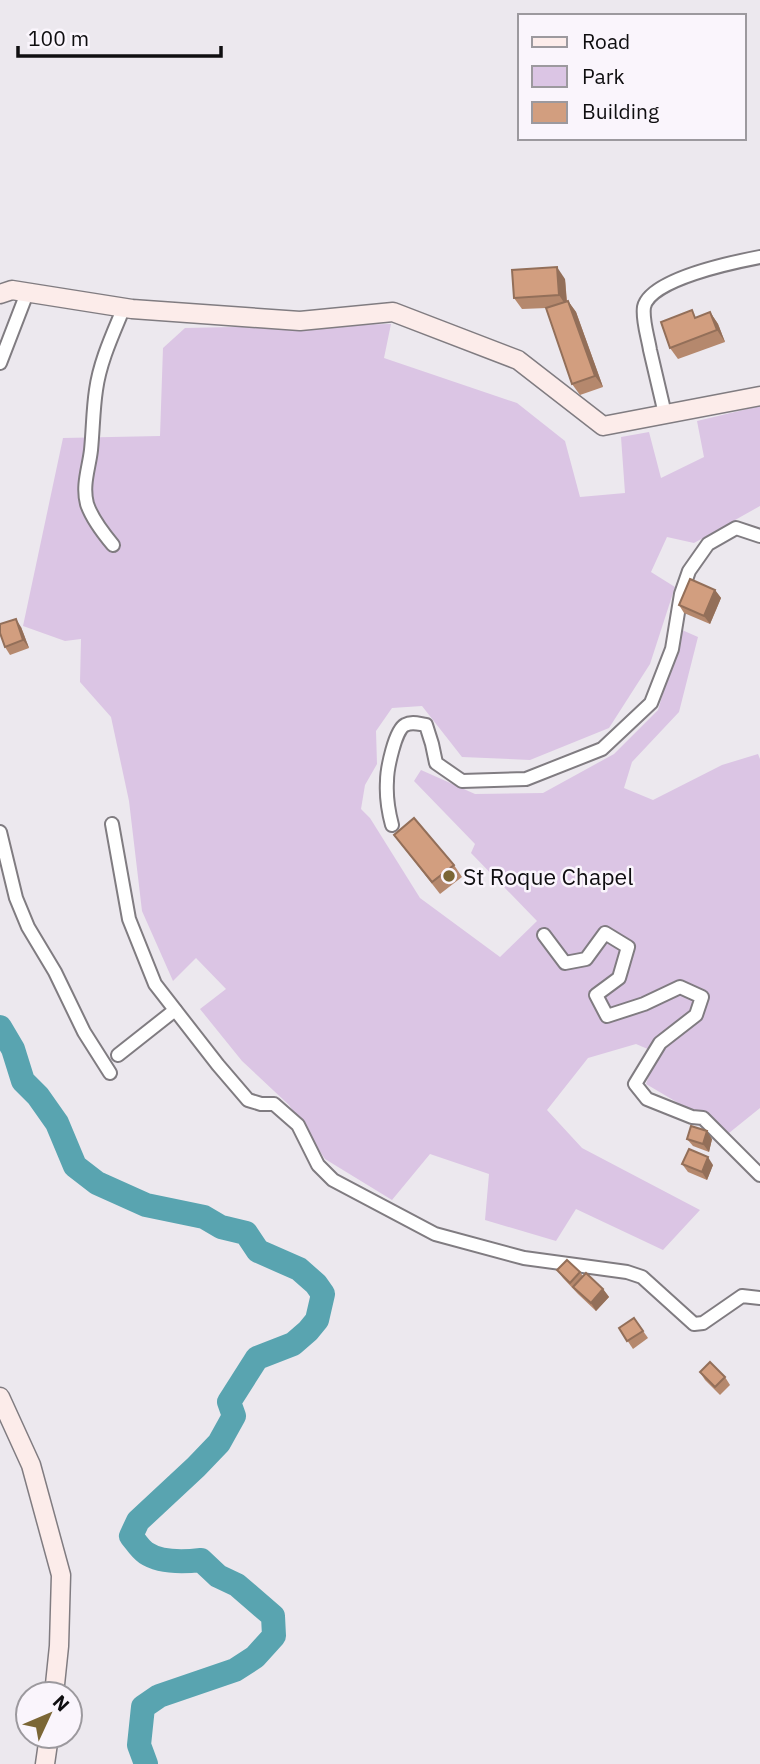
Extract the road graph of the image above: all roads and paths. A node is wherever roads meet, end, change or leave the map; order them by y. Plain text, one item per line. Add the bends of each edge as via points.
1 (760, 257) edge
2 (27, 293) junction
3 (0, 294) edge
4 (124, 307) junction
5 (0, 363) edge
6 (760, 396) edge
7 (665, 414) junction
8 (760, 536) edge
9 (113, 545) dead end
10 (111, 824) dead end
11 (392, 825) dead end
12 (0, 832) edge
13 (544, 935) dead end
14 (175, 1010) junction
15 (118, 1055) dead end
16 (110, 1073) dead end
17 (760, 1175) edge
18 (760, 1298) edge
19 (0, 1397) edge
20 (55, 1680) edge

1 - 7 street via 715,267 658,288 647,298 645,327
2 - 3 street via 12,290
2 - 4 street
2 - 5 street
4 - 7 street via 300,321 393,312 518,360 603,426
4 - 9 street via 96,388 85,488 90,513
6 - 7 street
8 - 11 street via 736,528 708,544 681,594 672,649 651,703 602,749 526,779 462,781 436,763 426,725 412,722 402,726 387,779
10 - 14 street via 129,919 155,984
12 - 16 street via 28,927
13 - 17 street via 565,963 586,960 605,933 628,947 619,978 596,995 607,1016 680,987 702,998 696,1015 660,1043 635,1084 646,1099 703,1118
14 - 15 street
14 - 18 street via 248,1100 274,1104 298,1125 318,1165 333,1180 435,1234 524,1258 642,1277 694,1324 703,1323 743,1296
19 - 20 street via 31,1465 61,1576

